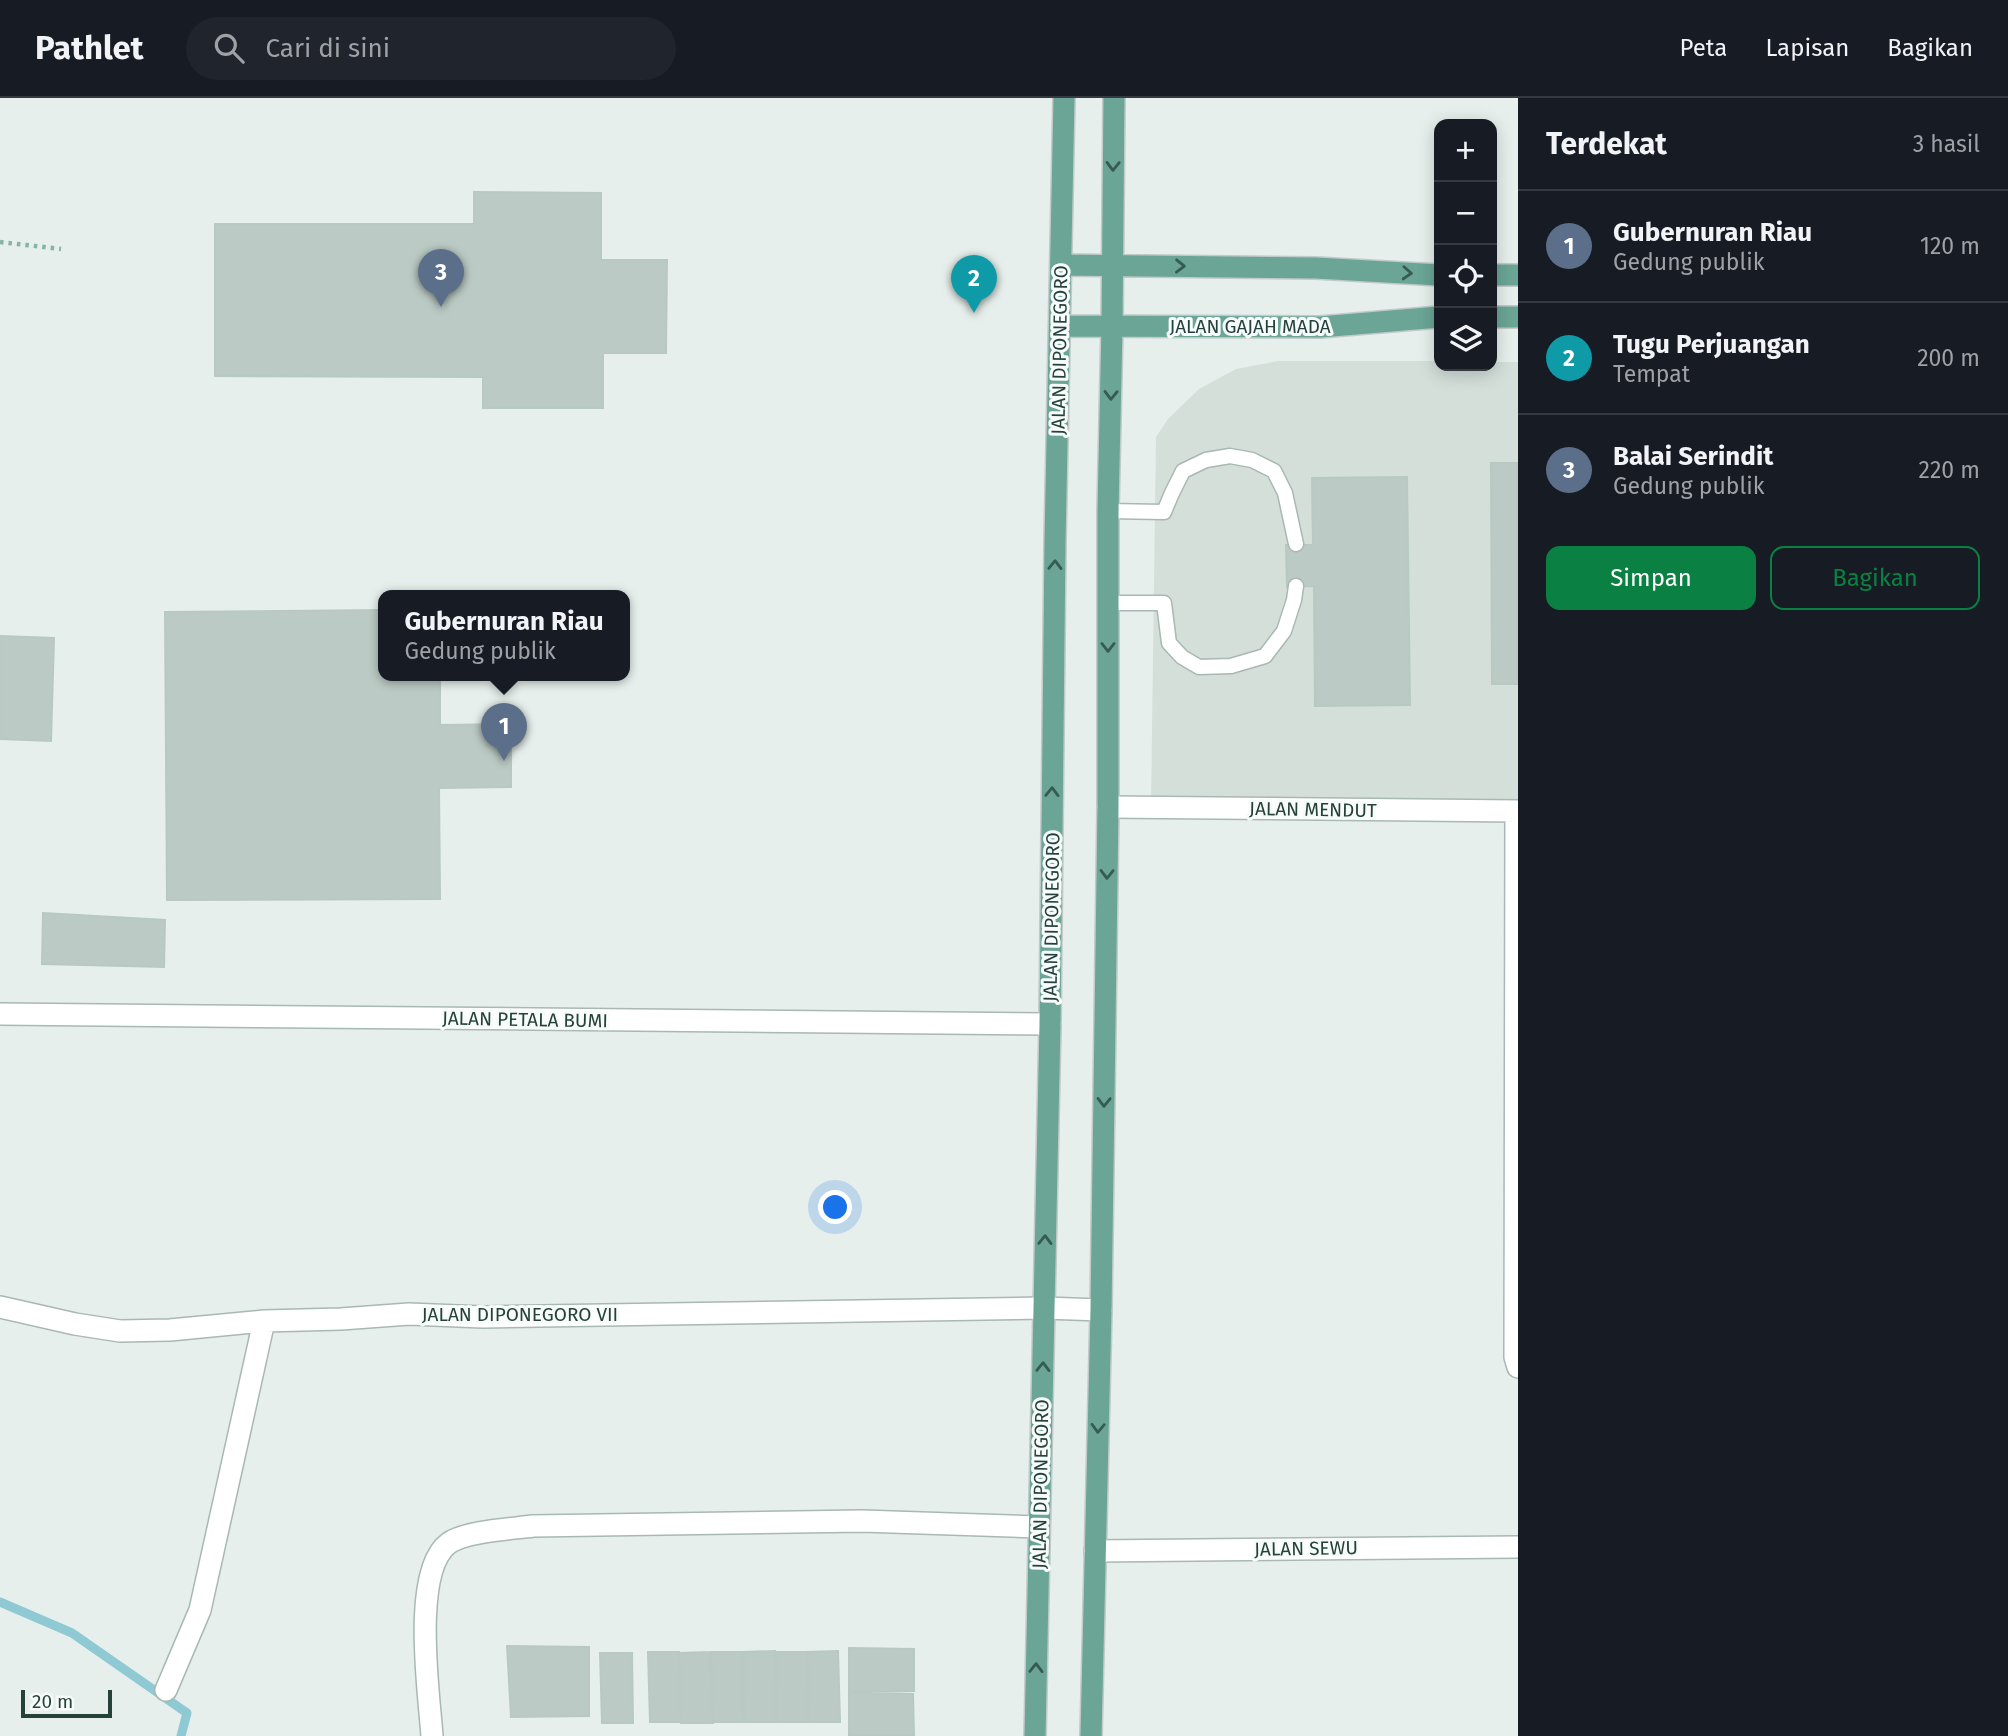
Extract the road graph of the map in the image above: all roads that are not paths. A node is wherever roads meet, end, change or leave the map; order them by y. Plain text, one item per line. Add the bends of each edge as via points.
1 (1063, 98) edge
2 (1114, 98) edge
3 (1061, 265) junction
4 (1112, 265) junction
5 (1434, 275) edge
6 (1497, 275) edge
7 (1518, 275) edge
8 (1434, 317) edge
9 (1497, 317) edge
10 (1518, 317) edge
11 (1060, 326) junction
12 (1112, 327) junction
13 (1108, 511) junction
14 (1296, 544) dead end
15 (1296, 586) dead end
16 (1108, 603) junction
17 (1108, 807) junction
18 (1517, 811) edge
19 (0, 1014) edge
20 (1050, 1024) junction
21 (0, 1307) edge
22 (1044, 1308) junction
23 (1101, 1310) junction
24 (264, 1321) junction
25 (1518, 1367) edge
26 (1040, 1527) junction
27 (1518, 1547) edge
28 (1095, 1551) junction
29 (166, 1690) dead end
30 (432, 1736) edge
31 (1035, 1736) edge
32 (1091, 1736) edge

1 - 3 main road, JALAN DIPONEGORO
2 -> 4 main road
3 - 4 main road
3 - 11 main road, JALAN DIPONEGORO
4 -> 5 main road
4 - 12 main road
6 - 7 main road
8 - 12 main road, JALAN GAJAH MADA via 1320,327
9 - 10 main road
11 - 12 main road, JALAN GAJAH MADA
20 -> 11 main road, JALAN DIPONEGORO
12 -> 13 main road
13 - 14 lane via 1164,512 1183,471 1230,456 1274,471 1285,493
13 - 16 main road
15 - 16 lane via 1284,631 1265,656 1231,666 1199,667 1182,657 1169,643 1164,603
16 -> 17 main road
17 - 18 street, JALAN MENDUT
17 -> 23 main road
18 - 25 street
19 - 20 street, JALAN PETALA BUMI
22 -> 20 main road, JALAN DIPONEGORO
21 - 24 street, JALAN DIPONEGORO VII via 120,1331
22 - 23 street, JALAN DIPONEGORO VII
22 - 24 street, JALAN DIPONEGORO VII via 483,1317 409,1314
26 -> 22 main road, JALAN DIPONEGORO
23 -> 28 main road
24 - 29 street via 200,1610
26 - 30 street via 862,1521 479,1532 449,1543 434,1562 427,1591
31 -> 26 main road, JALAN DIPONEGORO
27 - 28 street, JALAN SEWU
28 - 32 main road

